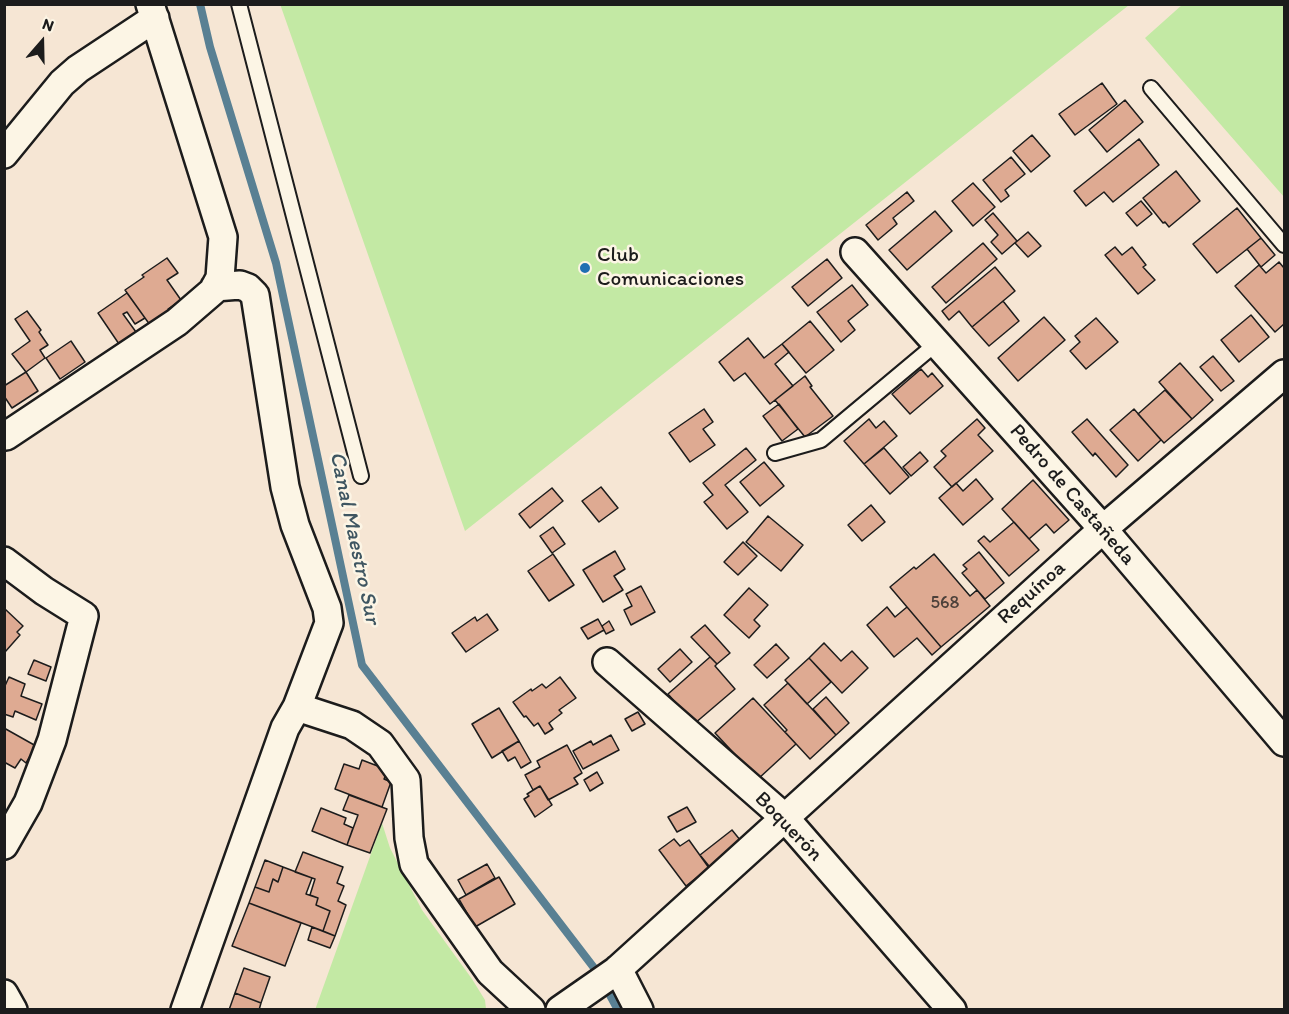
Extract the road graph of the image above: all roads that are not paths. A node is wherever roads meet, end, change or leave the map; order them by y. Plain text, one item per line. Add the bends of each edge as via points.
1 (240, 4) edge
2 (152, 11) edge
3 (1151, 88) dead end
4 (4, 154) edge
5 (1284, 245) edge
6 (855, 252) dead end
7 (215, 287) junction
8 (937, 343) junction
9 (1284, 374) edge
10 (6, 436) dead end
11 (775, 453) dead end
12 (361, 476) dead end
13 (1103, 529) junction
14 (4, 561) edge
15 (607, 662) dead end
16 (297, 707) junction
17 (1284, 742) edge
18 (785, 818) junction
19 (4, 844) edge
20 (617, 970) junction
21 (4, 994) edge
22 (13, 1010) edge
23 (185, 1010) edge
24 (531, 1010) edge
25 (561, 1010) edge
26 (639, 1010) edge
27 (952, 1010) edge

1 - 12 lane
2 - 4 street via 62,83
2 - 7 street via 223,237 220,278
3 - 5 lane
6 - 8 street, Pedro de Castañeda
7 - 10 street via 177,322
7 - 16 street via 240,285 255,295 285,487 295,525 327,608 329,623
8 - 11 lane via 821,440
8 - 13 street, Pedro de Castañeda
9 - 13 street, Requínoa
13 - 17 street, Pedro de Castañeda
13 - 18 street, Requínoa
14 - 19 street via 84,616 52,740 28,803
15 - 18 street, Boquerón
16 - 23 street via 285,728
16 - 24 street via 352,725 380,744 405,780 414,864 490,972
18 - 20 street, Requínoa
18 - 27 street, Boquerón
20 - 25 street, Requínoa
20 - 26 street
21 - 22 street

